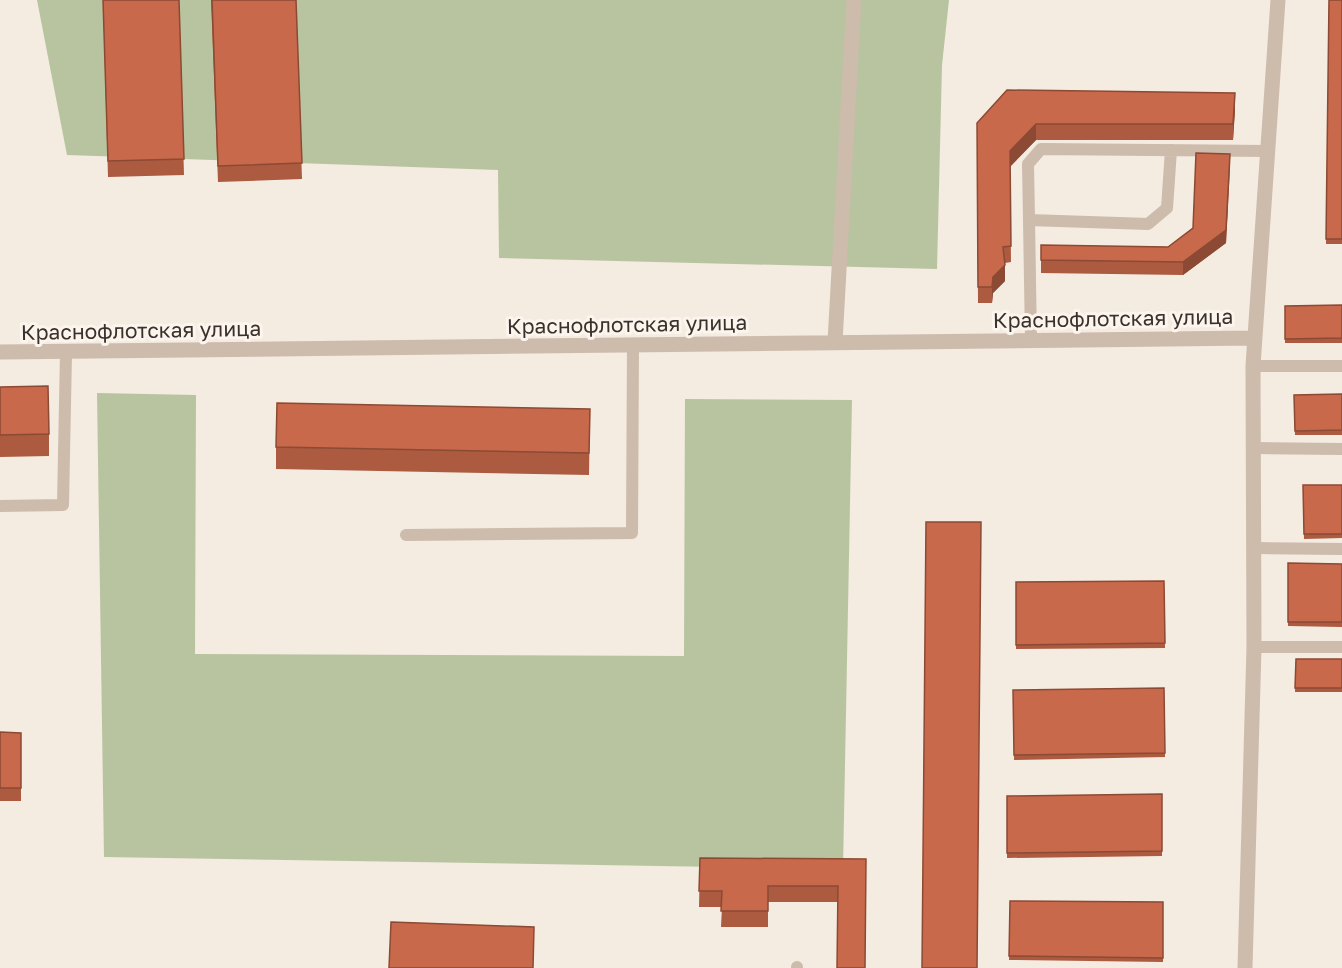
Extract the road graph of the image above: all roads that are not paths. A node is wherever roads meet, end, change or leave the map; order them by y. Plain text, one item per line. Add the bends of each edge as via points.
1 (854, 0) edge
2 (1278, 0) edge
3 (1170, 150) junction
4 (1267, 151) junction
5 (1029, 220) junction
6 (1254, 338) junction
7 (1031, 340) junction
8 (835, 342) junction
9 (633, 344) junction
10 (0, 352) edge
11 (66, 353) junction
12 (1253, 366) junction
13 (1342, 366) edge
14 (1254, 448) junction
15 (1342, 449) edge
16 (0, 506) edge
17 (406, 535) dead end
18 (1254, 548) junction
19 (1342, 549) edge
20 (1254, 647) junction
21 (1342, 647) edge
22 (1245, 968) edge

1 - 8 street
2 - 4 street
3 - 4 lane
3 - 5 lane via 1167,208 1148,224
3 - 5 lane via 1041,149 1028,164
4 - 6 street
5 - 7 lane
6 - 7 street, Краснофлотская улица
6 - 12 street
7 - 8 street, Краснофлотская улица
8 - 9 street, Краснофлотская улица
9 - 11 street, Краснофлотская улица
9 - 17 lane via 632,533
10 - 11 street, Краснофлотская улица
11 - 16 lane via 63,505
12 - 13 lane
12 - 14 street
14 - 15 lane
14 - 18 street
18 - 19 lane
18 - 20 street
20 - 21 lane
20 - 22 street

